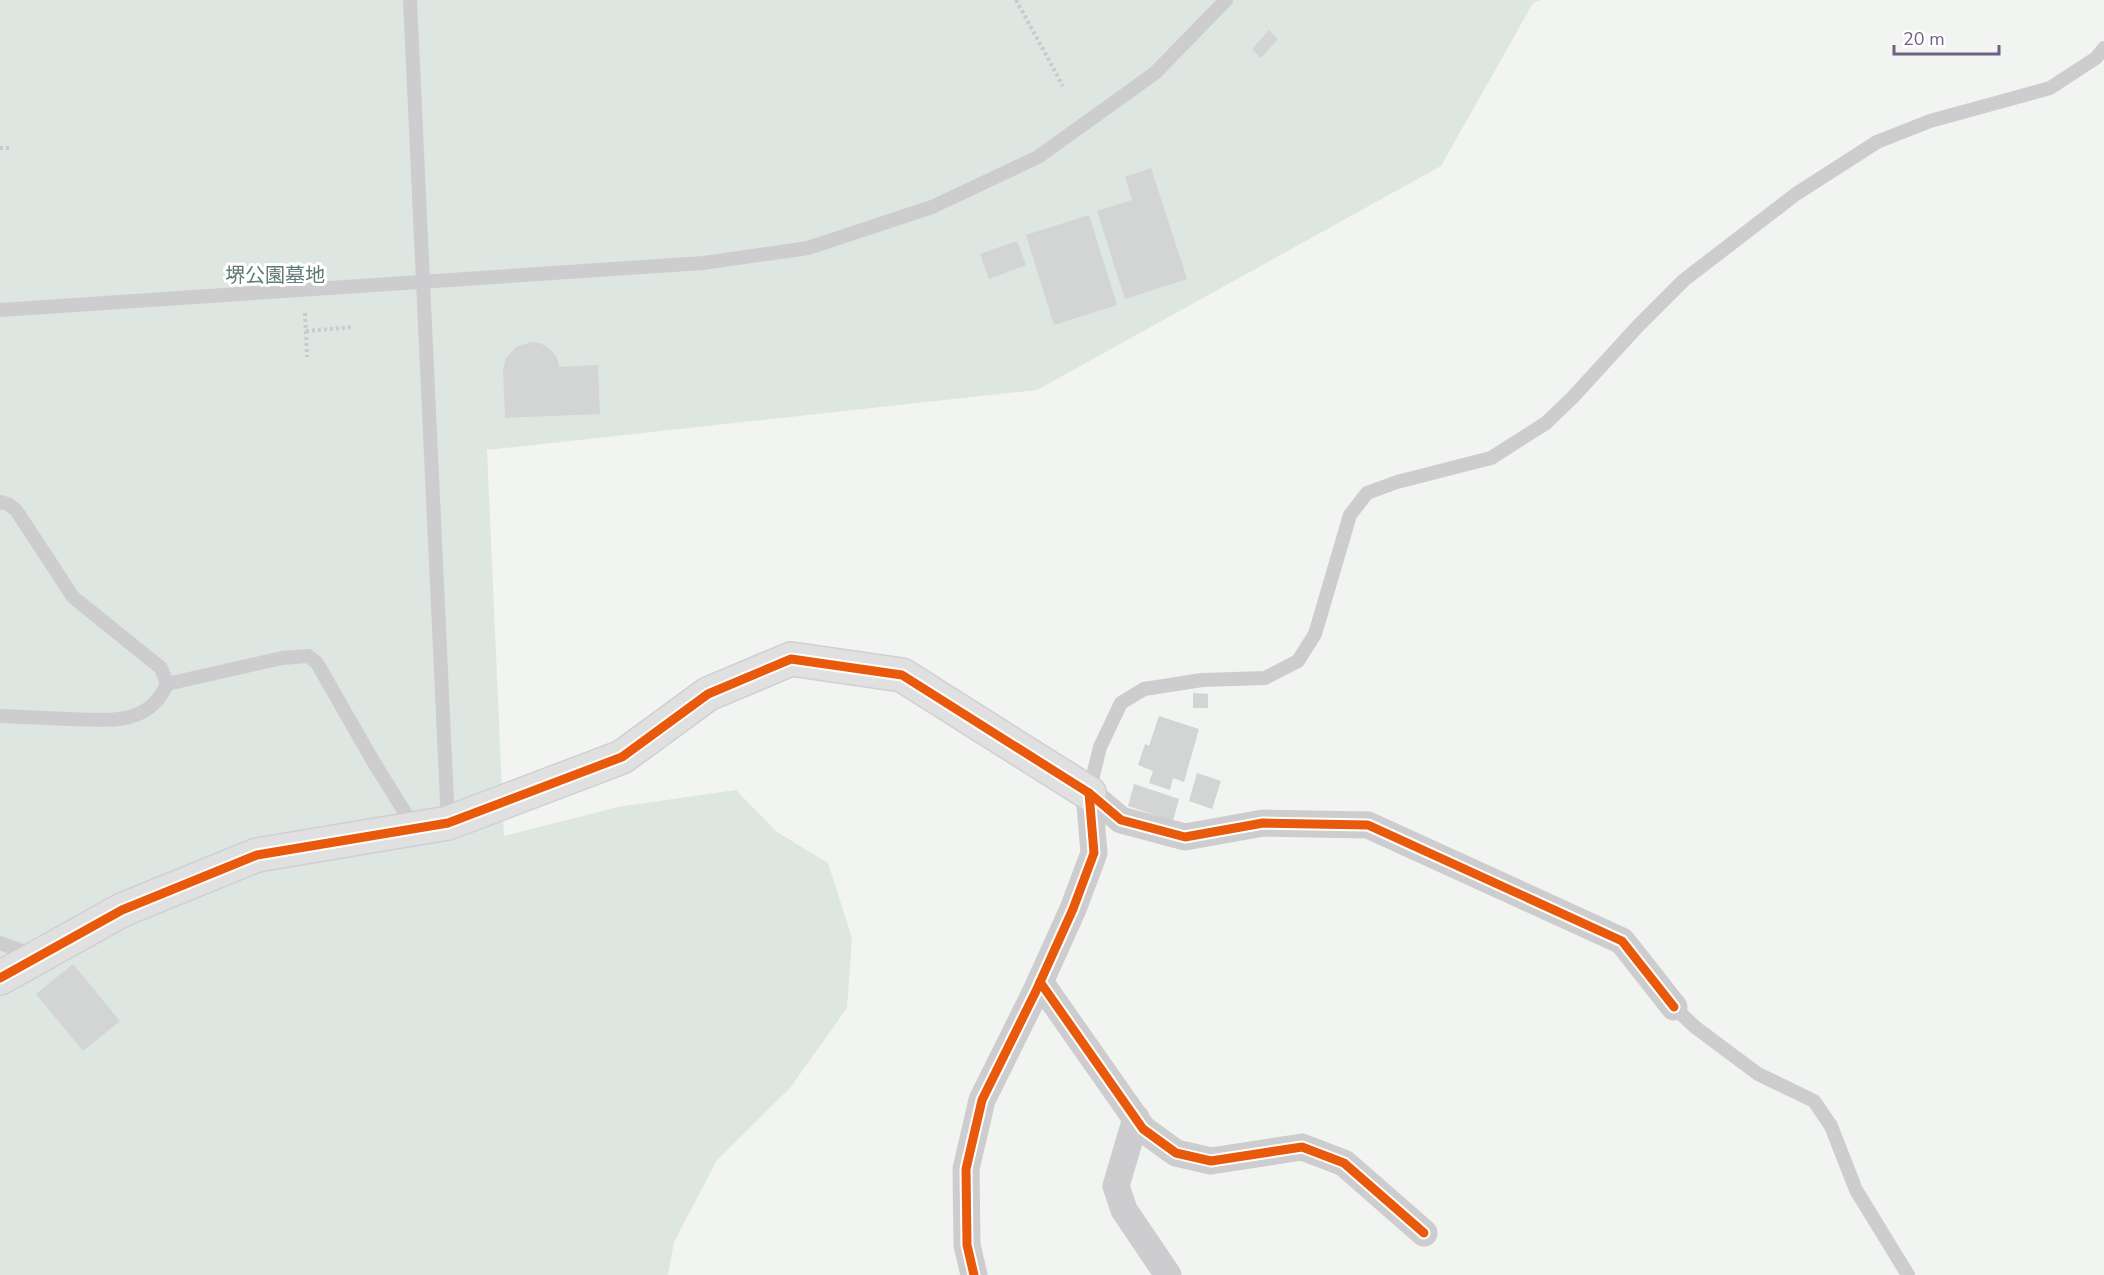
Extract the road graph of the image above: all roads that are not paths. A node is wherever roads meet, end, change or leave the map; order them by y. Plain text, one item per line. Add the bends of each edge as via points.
1 (410, 0) edge
2 (1226, 0) edge
3 (2104, 48) edge
4 (423, 281) junction
5 (0, 310) edge
6 (0, 502) edge
7 (167, 684) junction
8 (0, 716) edge
9 (1089, 793) junction
10 (448, 823) junction
11 (416, 829) junction
12 (0, 943) edge
13 (39, 957) junction
14 (0, 978) edge
15 (1040, 982) junction
16 (1674, 1007) joint
17 (1136, 1118) junction
18 (1124, 1210) junction
19 (1424, 1233) dead end
20 (974, 1275) edge
21 (1146, 1275) edge
22 (1168, 1275) edge
23 (1908, 1275) edge

1 - 4 lane
2 - 4 lane via 1155,73 1038,157 932,207 808,248 727,260
3 - 9 lane via 2096,58 2050,88 1929,121 1877,142 1796,194 1684,280 1546,423 1491,458 1367,493 1350,515 1316,634 1298,661 1266,678 1202,680 1144,689 1121,703 1100,747
4 - 5 lane
4 - 10 lane
6 - 7 lane via 16,510 72,597 161,668
7 - 8 lane via 161,699 140,714 119,721
7 - 11 lane via 282,657 308,656 317,663
9 - 10 street via 902,675 791,658 708,694 622,757
9 - 15 street via 1094,853
9 - 16 street via 1121,820 1185,837 1263,823 1368,825 1622,941
10 - 11 street
11 - 13 street via 257,855 122,910
12 - 13 lane
13 - 14 street
15 - 17 street
15 - 20 street via 982,1100 966,1169 967,1245
16 - 23 lane via 1758,1074 1814,1101 1832,1126 1856,1190
17 - 18 street via 1116,1186
17 - 19 street via 1143,1129 1176,1154 1212,1161 1302,1147 1344,1163
18 - 21 street
18 - 22 street

